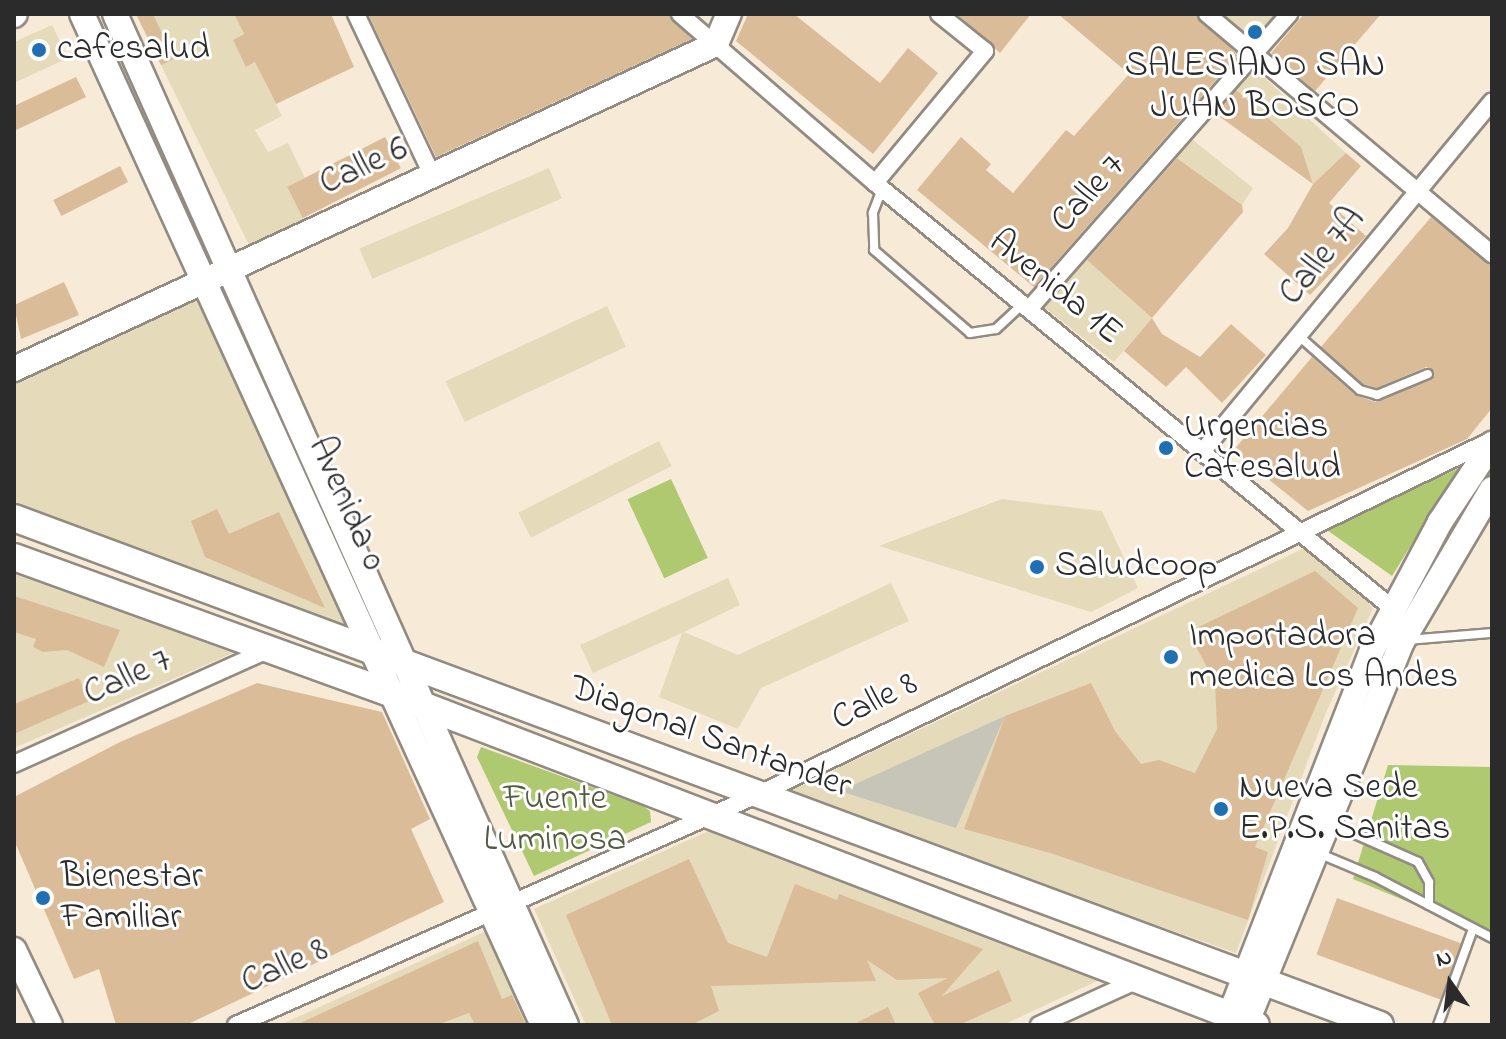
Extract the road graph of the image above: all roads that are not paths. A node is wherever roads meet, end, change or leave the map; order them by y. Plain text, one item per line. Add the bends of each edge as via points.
1 (82, 14) edge
2 (115, 14) edge
3 (356, 14) edge
4 (680, 14) edge
5 (729, 14) edge
6 (939, 14) edge
7 (1207, 14) edge
8 (1289, 14) edge
9 (716, 44) junction
10 (1256, 55) junction
11 (1492, 101) edge
12 (432, 175) junction
13 (878, 186) junction
14 (1419, 191) junction
15 (1492, 254) edge
16 (231, 269) junction
17 (205, 280) junction
18 (1027, 306) junction
19 (1300, 337) junction
20 (14, 369) edge
21 (1428, 374) dead end
22 (1492, 442) edge
23 (1202, 452) junction
24 (1492, 489) edge
25 (14, 518) edge
26 (1299, 532) junction
27 (14, 557) edge
28 (1392, 608) junction
29 (1492, 633) edge
30 (1403, 640) junction
31 (268, 650) junction
32 (374, 652) junction
33 (404, 662) junction
34 (394, 697) junction
35 (422, 705) junction
36 (14, 764) edge
37 (757, 795) junction
38 (709, 815) junction
39 (1330, 823) junction
40 (1317, 853) junction
41 (1429, 905) junction
42 (499, 906) junction
43 (1473, 929) junction
44 (1492, 938) edge
45 (14, 950) edge
46 (1143, 978) junction
47 (1254, 979) junction
48 (1236, 1021) edge
49 (50, 1025) edge
50 (236, 1025) edge
51 (543, 1025) edge
52 (566, 1025) edge
53 (1039, 1025) edge
54 (1380, 1025) edge
55 (1438, 1025) edge

1 - 17 street, Avenida 0
2 - 16 street, Avenida 0
3 - 12 street
4 - 9 street, Avenida 1E
5 - 9 street
6 - 13 street via 985,51
7 - 10 street
8 - 10 street, Calle 7
9 - 12 street, Calle 6
9 - 13 street, Avenida 1E
10 - 14 street
10 - 18 street, Calle 7
11 - 14 street, Calle 7A
12 - 16 street, Calle 6
13 - 18 street, Avenida 1E
13 - 18 lane via 874,250 960,325 978,334 996,329
14 - 15 street
14 - 19 street, Calle 7A
16 - 17 street, Calle 6
16 - 33 street, Avenida 0
17 - 20 street, Calle 6
17 - 32 street, Avenida 0
18 - 23 street, Avenida 1E
19 - 21 lane via 1360,390 1377,395
19 - 23 street, Calle 7A
22 - 26 street, Calle 8
22 - 28 street
23 - 26 street, Avenida 1E
24 - 30 street
25 - 32 main road, Diagonal Santander
26 - 28 street, Avenida 1E
26 - 37 street, Calle 8
27 - 31 main road, Diagonal Santander
28 - 47 street via 1351,699
29 - 30 lane
30 - 39 street
31 - 34 main road, Diagonal Santander
31 - 36 street, Calle 7
32 - 33 main road, Diagonal Santander
32 - 34 street, Avenida 0
33 - 35 street, Avenida 0
33 - 37 main road, Diagonal Santander
34 - 35 main road, Diagonal Santander
34 - 42 street, Avenida 0
35 - 38 main road, Diagonal Santander
35 - 42 street, Avenida 0
37 - 38 street, Calle 8
37 - 47 main road, Diagonal Santander
38 - 42 street, Calle 8
38 - 46 main road, Diagonal Santander
39 - 40 street
39 - 41 lane via 1418,862 1429,882
40 - 41 lane
40 - 47 street
41 - 43 lane
42 - 50 street, Calle 8
42 - 51 street, Avenida 0
42 - 52 street, Avenida 0
43 - 44 lane
43 - 55 lane
45 - 49 street
46 - 48 main road, Diagonal Santander
46 - 53 street
47 - 48 street
47 - 54 main road, Diagonal Santander

